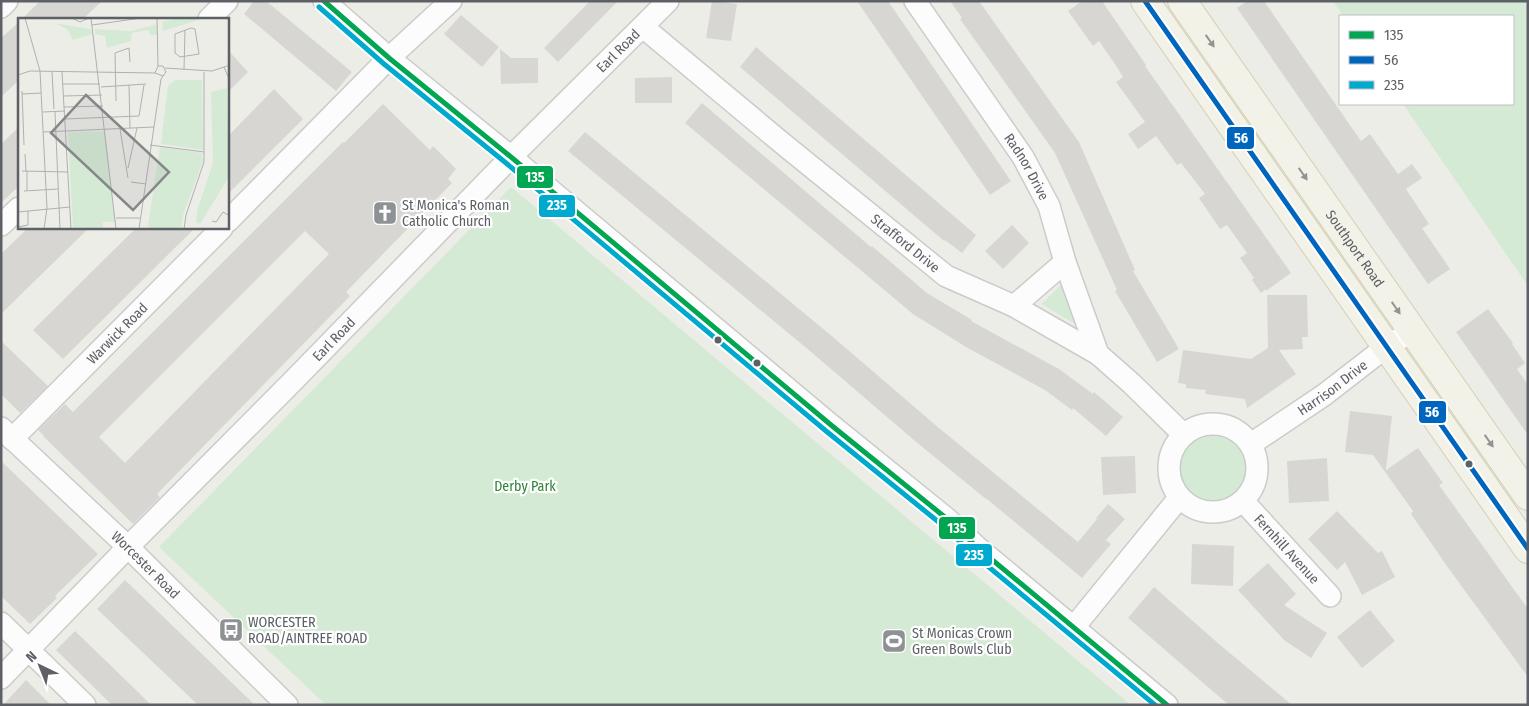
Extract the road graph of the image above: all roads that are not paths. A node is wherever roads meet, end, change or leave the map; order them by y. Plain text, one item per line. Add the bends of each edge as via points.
1 (7, 1) edge
2 (227, 1) edge
3 (324, 1) edge
4 (451, 1) edge
5 (668, 1) edge
6 (915, 1) edge
7 (1145, 1) edge
8 (1182, 1) edge
9 (1, 8) edge
10 (210, 18) edge
11 (643, 27) junction
12 (389, 58) junction
13 (511, 157) junction
14 (18, 209) edge
15 (229, 221) edge
16 (1, 225) edge
17 (221, 229) edge
18 (1066, 262) junction
19 (1014, 306) junction
20 (1412, 331) junction
21 (1386, 347) junction
22 (1098, 354) junction
23 (7, 433) edge
24 (1184, 435) junction
25 (1251, 444) junction
26 (1528, 496) edge
27 (1179, 498) junction
28 (1243, 501) junction
29 (128, 547) junction
30 (1528, 549) edge
31 (1330, 596) dead end
32 (1, 622) edge
33 (1074, 626) junction
34 (28, 649) junction
35 (1, 678) edge
36 (85, 705) edge
37 (287, 705) edge
38 (1167, 705) edge

1 - 9 street
2 - 10 street
3 - 12 street
4 - 12 street
5 - 11 street, Earl Road
6 - 18 street, Radnor Drive via 1023,157 1049,206
7 - 21 main road
8 -> 20 main road, Southport Road
11 - 13 street, Earl Road
11 - 19 street, Strafford Drive via 946,276
12 - 13 street
12 - 15 street
13 - 29 street, Earl Road
13 - 33 street
14 - 16 street
17 - 23 street, Warwick Road
18 - 19 street
18 - 22 street, Radnor Drive
19 - 22 street, Strafford Drive
20 - 21 street, Harrison Drive
20 -> 26 main road, Southport Road
21 - 25 street, Harrison Drive via 1324,395
21 - 30 main road
22 - 24 street, Strafford Drive
23 - 29 street, Worcester Road
24 - 25 street via 1197,427 1221,424 1236,430
24 - 27 street via 1170,455 1169,471
25 - 28 street via 1258,465 1257,473 1254,488
27 - 28 street via 1194,508 1218,513
27 - 33 street
28 - 31 street, Fernhill Avenue
29 - 34 street, Earl Road
29 - 37 street, Worcester Road
32 - 34 street
33 - 38 street
34 - 35 street, Earl Road
34 - 36 street

